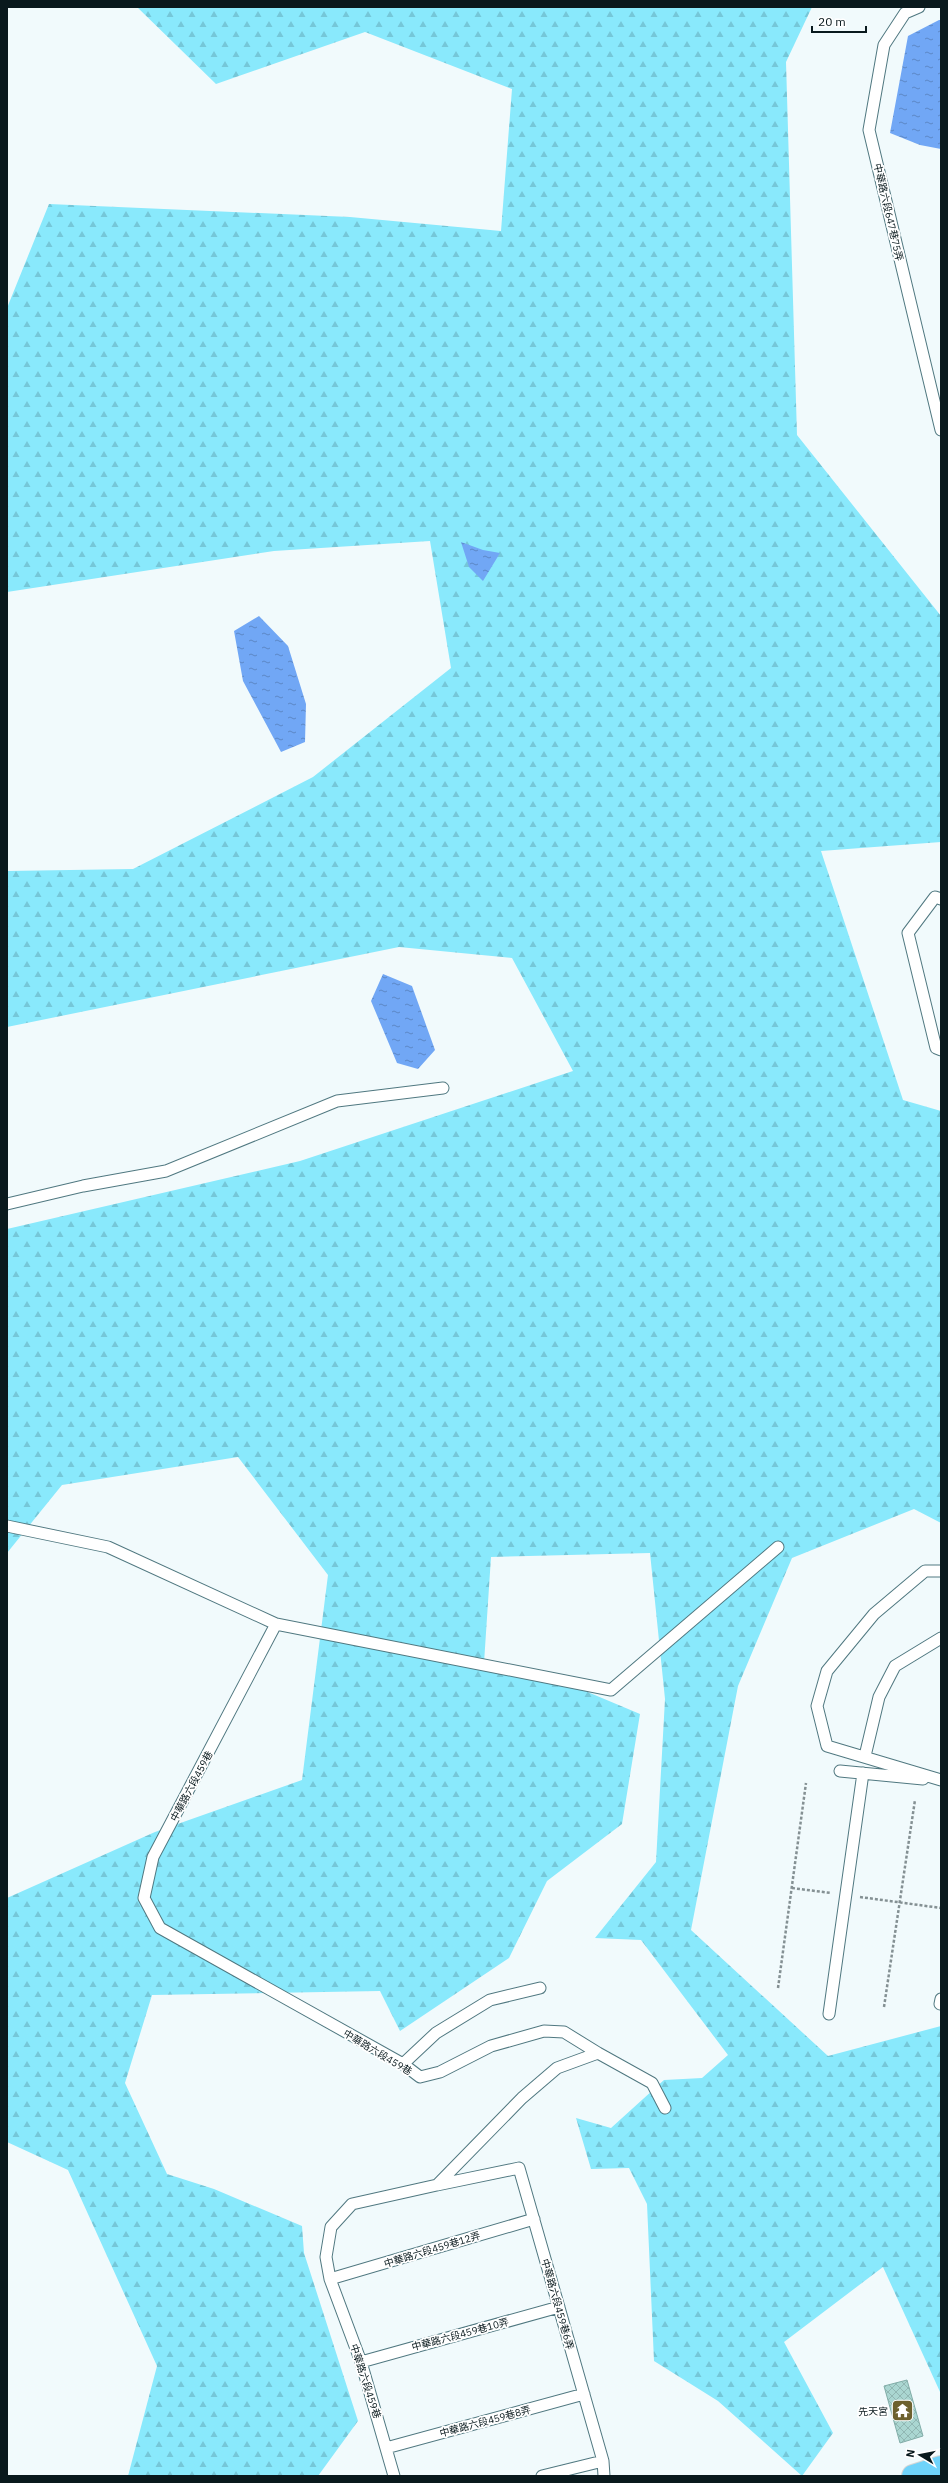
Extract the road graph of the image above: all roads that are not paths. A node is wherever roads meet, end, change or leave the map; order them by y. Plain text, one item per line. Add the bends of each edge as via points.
1 (919, 7) edge
2 (941, 430) edge
3 (941, 899) edge
4 (941, 1050) edge
5 (444, 1088) dead end
6 (7, 1204) edge
7 (7, 1526) edge
8 (778, 1547) dead end
9 (941, 1571) edge
10 (276, 1624) junction
11 (941, 1638) edge
12 (865, 1756) junction
13 (840, 1771) dead end
14 (863, 1773) junction
15 (941, 1781) edge
16 (540, 1988) dead end
17 (829, 2014) dead end
18 (598, 2053) junction
19 (403, 2064) junction
20 (665, 2108) dead end
21 (436, 2184) junction
22 (534, 2219) junction
23 (330, 2279) junction
24 (559, 2307) junction
25 (361, 2362) junction
26 (584, 2394) junction
27 (386, 2448) junction
28 (603, 2461) junction
29 (941, 2467) edge
30 (394, 2476) edge
31 (542, 2476) edge
32 (604, 2476) edge
33 (913, 2476) edge

1 - 2 lane, 中華路六段647巷75弄 via 905,13 884,45 869,130
3 - 4 lane via 935,897 908,933 936,1048
5 - 6 lane via 338,1101 166,1171 83,1186
7 - 10 lane via 108,1546
8 - 10 lane via 611,1690
9 - 12 lane via 925,1571 874,1614 827,1671 817,1706 827,1746
10 - 19 lane, 中華路六段459巷 via 153,1857 144,1898 160,1928
11 - 12 lane via 895,1666 879,1697
12 - 15 lane
13 - 14 lane
14 - 15 lane
14 - 17 lane
16 - 19 lane via 490,2000 436,2033
18 - 19 lane, 中華路六段459巷 via 564,2032 544,2031 492,2046 440,2072 420,2077
18 - 20 lane via 652,2083
18 - 21 lane via 557,2068 522,2098
21 - 22 lane, 中華路六段459巷6弄 via 519,2168
21 - 23 lane, 中華路六段459巷 via 352,2204 331,2227 326,2257
22 - 23 lane, 中華路六段459巷12弄
22 - 24 lane, 中華路六段459巷6弄
23 - 25 lane, 中華路六段459巷
24 - 25 lane, 中華路六段459巷10弄
24 - 26 lane, 中華路六段459巷6弄
25 - 27 lane, 中華路六段459巷
26 - 27 lane, 中華路六段459巷8弄
26 - 28 lane, 中華路六段459巷6弄
27 - 30 lane, 中華路六段459巷
28 - 31 lane
28 - 32 lane, 中華路六段459巷6弄
29 - 33 main road

